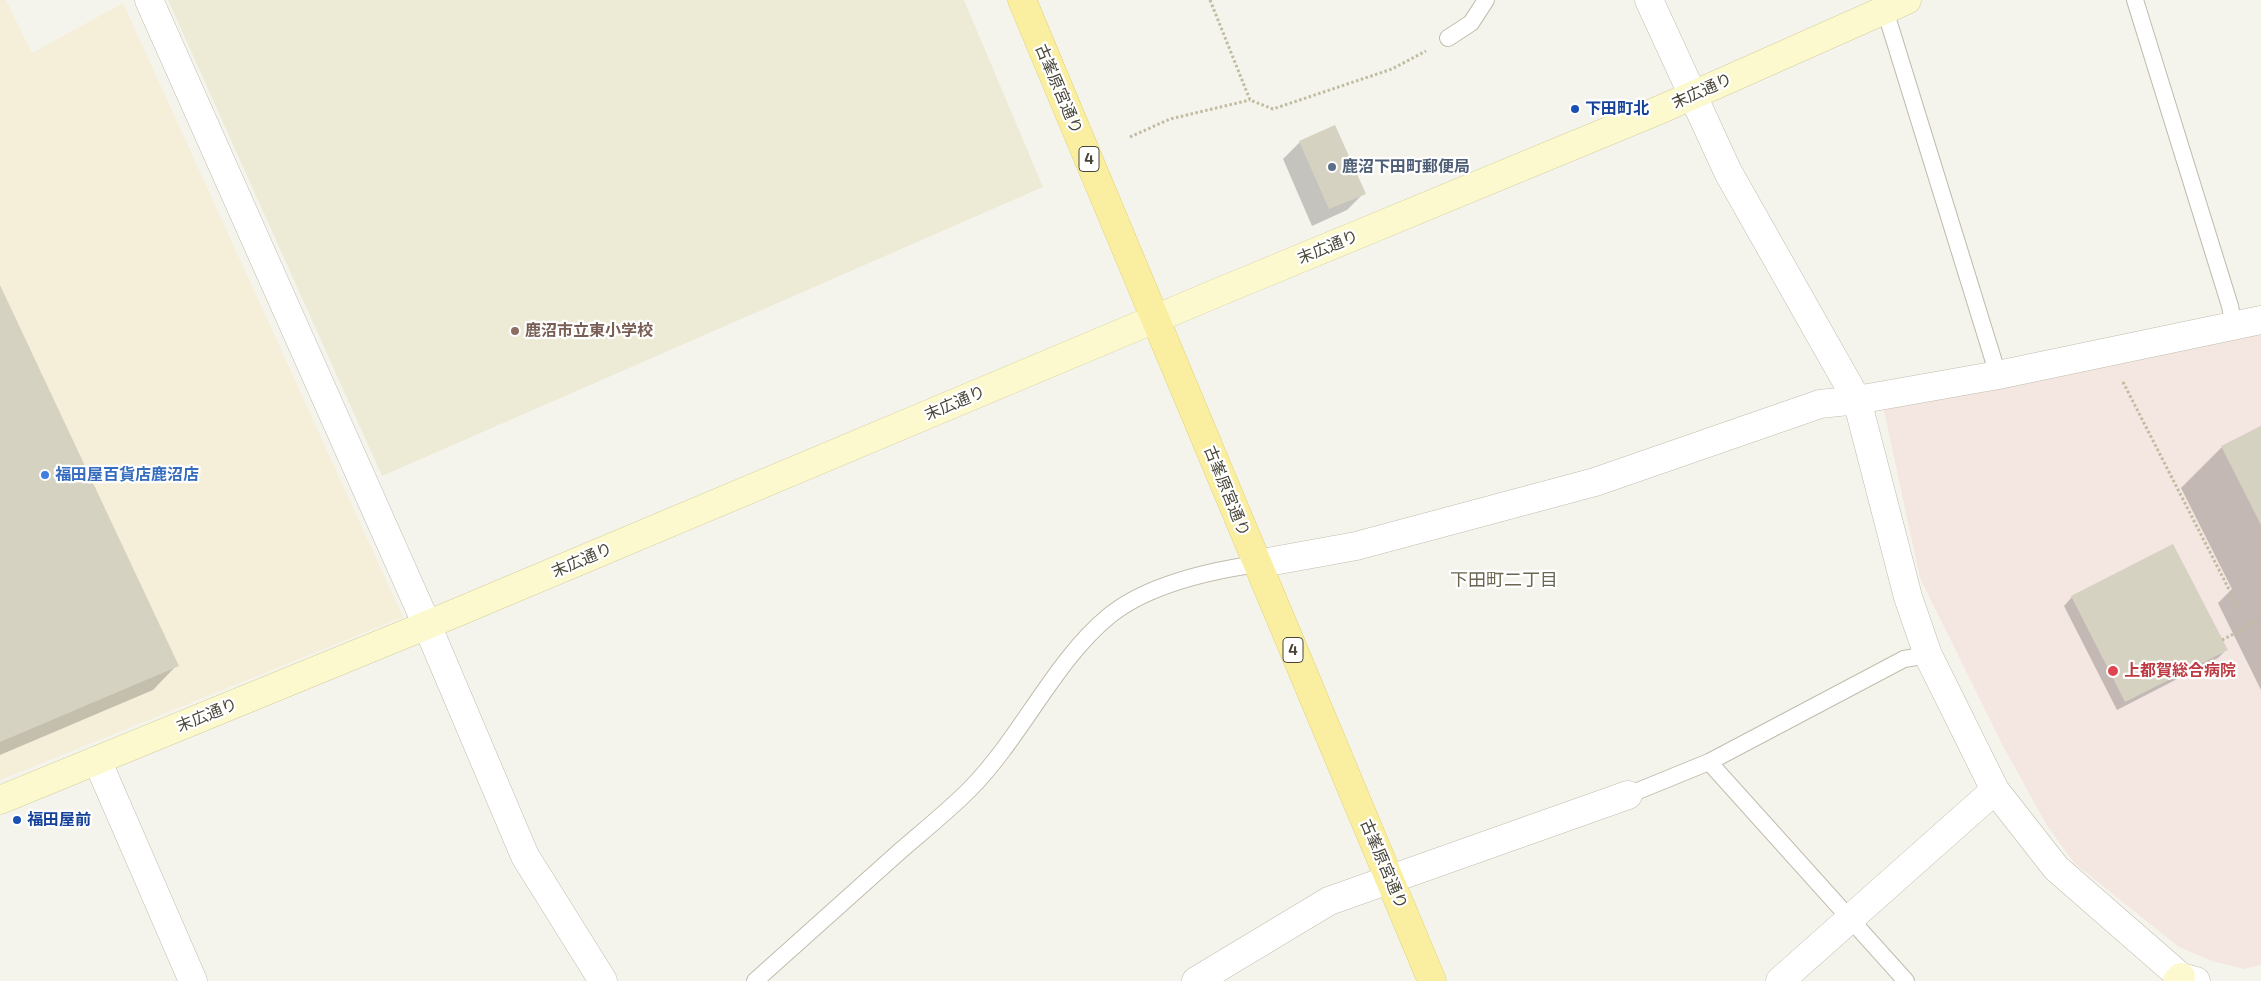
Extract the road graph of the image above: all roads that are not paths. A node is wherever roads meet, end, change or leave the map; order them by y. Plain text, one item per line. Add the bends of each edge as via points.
1 (149, 0) edge
2 (1022, 0) edge
3 (1486, 0) edge
4 (1649, 0) edge
5 (2135, 0) edge
6 (1896, 5) edge
7 (1448, 38) road end
8 (1693, 95) junction
9 (1155, 319) junction
10 (2261, 320) edge
11 (2234, 326) junction
12 (1998, 375) junction
13 (1856, 400) junction
14 (1257, 564) junction
15 (427, 625) junction
16 (1928, 655) junction
17 (98, 760) junction
18 (1709, 762) junction
19 (1995, 790) junction
20 (1628, 795) joint
21 (0, 800) edge
22 (1390, 878) junction
23 (1851, 918) junction
24 (2184, 980) edge
25 (193, 981) edge
26 (603, 981) edge
27 (755, 981) edge
28 (1196, 981) edge
29 (1432, 981) edge
30 (1780, 981) edge
31 (1906, 981) edge

1 - 15 street
2 - 9 main road, 古峯原宮通り / 4
3 - 7 lane via 1471,23
4 - 8 street
5 - 11 lane
6 - 8 street, 末広通り
6 - 12 lane
8 - 9 street, 末広通り
8 - 13 street via 1728,172
9 - 14 main road, 古峯原宮通り / 4
9 - 15 street, 末広通り
10 - 11 street
11 - 12 street
12 - 13 street
13 - 14 street via 1820,404 1586,484 1356,546
13 - 16 street via 1908,597
14 - 22 main road, 古峯原宮通り / 4
14 - 27 lane via 1217,570 1137,597 1109,616 1066,663 1020,728 970,789
15 - 17 street, 末広通り
15 - 26 street via 525,856
16 - 18 lane via 1904,659
16 - 19 street
17 - 21 street, 末広通り
17 - 25 street
18 - 20 lane
18 - 23 lane
19 - 23 street
19 - 24 street via 2056,868
20 - 22 street
22 - 28 street via 1328,901
22 - 29 main road, 古峯原宮通り / 4
23 - 30 street
23 - 31 lane

